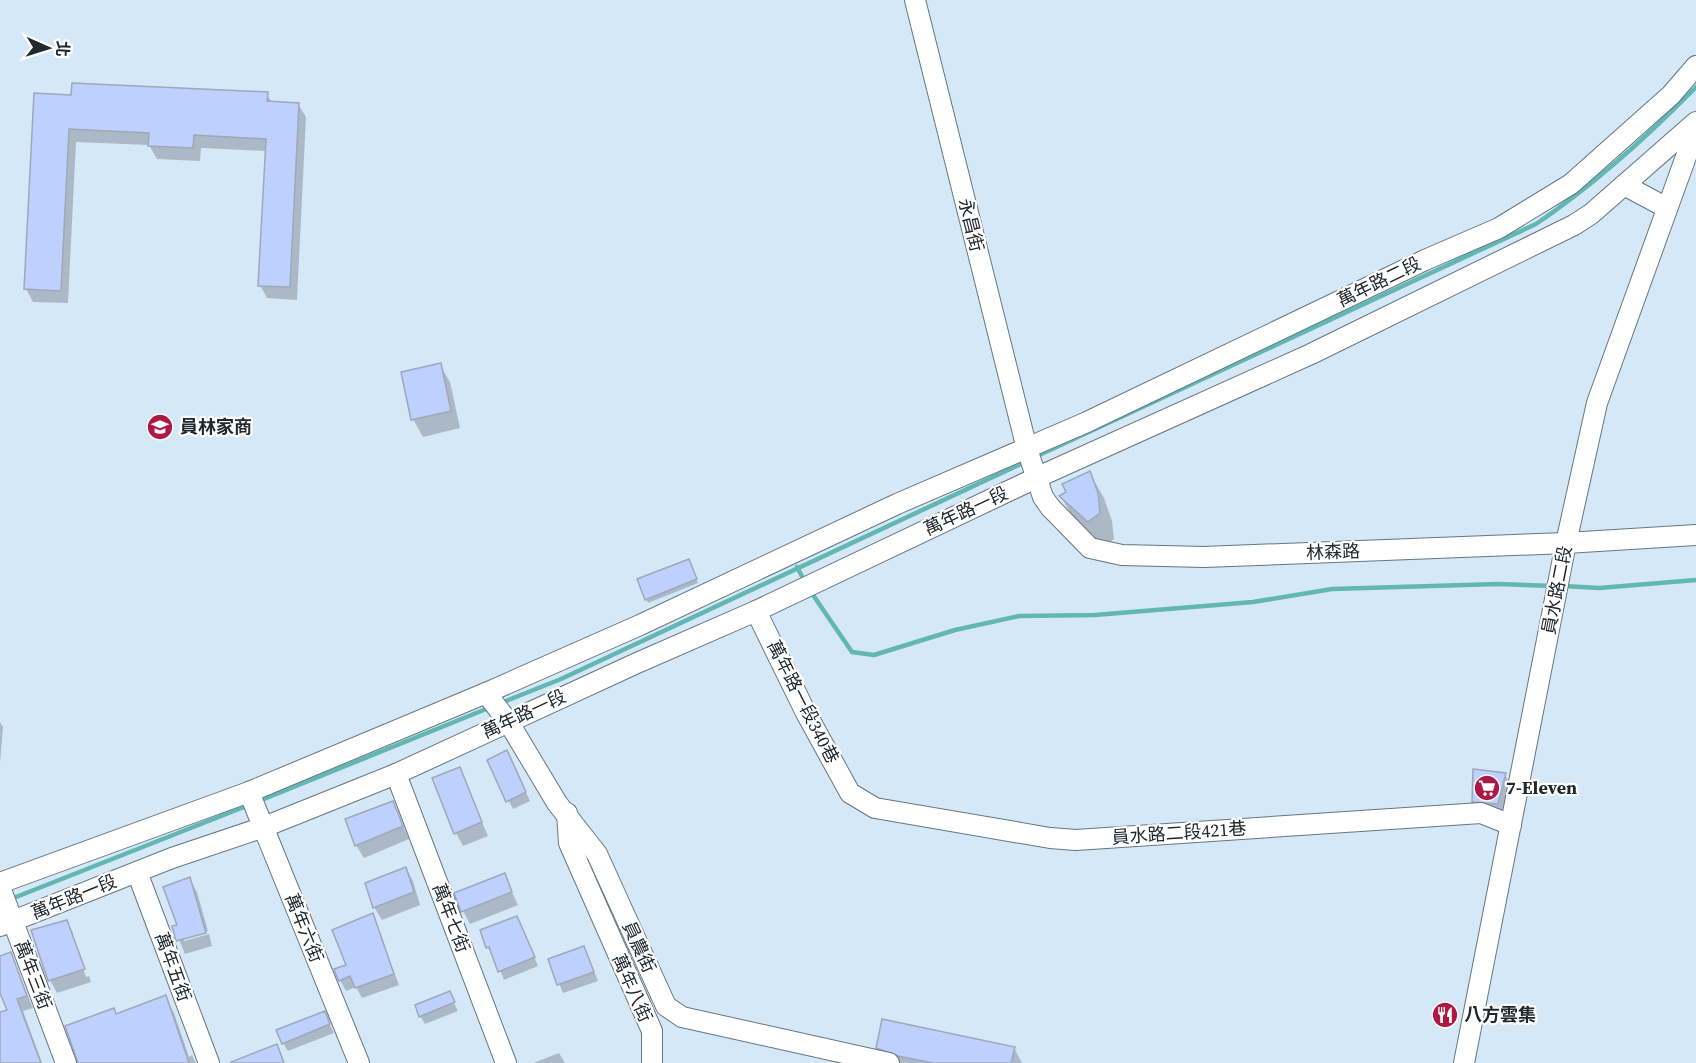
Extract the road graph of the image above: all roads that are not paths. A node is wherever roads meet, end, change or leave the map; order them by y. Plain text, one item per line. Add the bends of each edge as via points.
1 (915, 0) edge
2 (1696, 66) edge
3 (1696, 122) edge
4 (1696, 129) edge
5 (1624, 185) junction
6 (1667, 208) junction
7 (1027, 449) junction
8 (1038, 477) junction
9 (1696, 535) edge
10 (1566, 543) junction
11 (756, 611) junction
12 (486, 693) junction
13 (508, 723) junction
14 (396, 774) junction
15 (249, 792) junction
16 (850, 793) joint
17 (567, 813) junction
18 (1511, 825) junction
19 (264, 827) junction
20 (137, 872) junction
21 (0, 885) edge
22 (6, 924) edge
23 (66, 1063) edge
24 (209, 1063) edge
25 (359, 1063) edge
26 (506, 1063) edge
27 (652, 1063) edge
28 (889, 1063) edge
29 (1464, 1063) edge

1 - 7 street, 永昌街
2 - 7 street, 萬年路二段 via 1671,95 1570,184 1528,212
3 - 5 street, 萬年路二段
4 - 6 street, 員水路二段
5 - 6 street
5 - 8 street, 萬年路二段 via 1574,225 1311,354
6 - 10 street, 員水路二段 via 1597,402
7 - 8 street, 林森路
7 - 12 street, 萬年路一段 via 897,504
8 - 10 street, 林森路 via 1050,507 1090,548 1122,555 1204,557
8 - 11 street, 萬年路一段
9 - 10 street, 林森路
10 - 18 street, 員水路二段
11 - 13 street, 萬年路一段
11 - 16 street, 萬年路一段340巷
12 - 13 street, 員農街
12 - 15 street, 萬年路一段
13 - 14 street, 萬年路一段
13 - 17 street, 員農街
14 - 19 street, 萬年路一段
14 - 26 street, 萬年七街
15 - 19 street, 萬年六街
15 - 21 street, 萬年路一段
16 - 18 street, 員水路二段421巷 via 875,808 1076,840 1481,813
17 - 27 street, 萬年八街 via 569,843 651,1032
17 - 28 street, 員農街 via 597,854 666,1006 682,1017
18 - 29 street, 員水路二段
19 - 20 street, 萬年路一段
19 - 25 street, 萬年六街
20 - 22 street, 萬年路一段
20 - 24 street, 萬年五街
21 - 22 street, 萬年三街
22 - 23 street, 萬年三街

